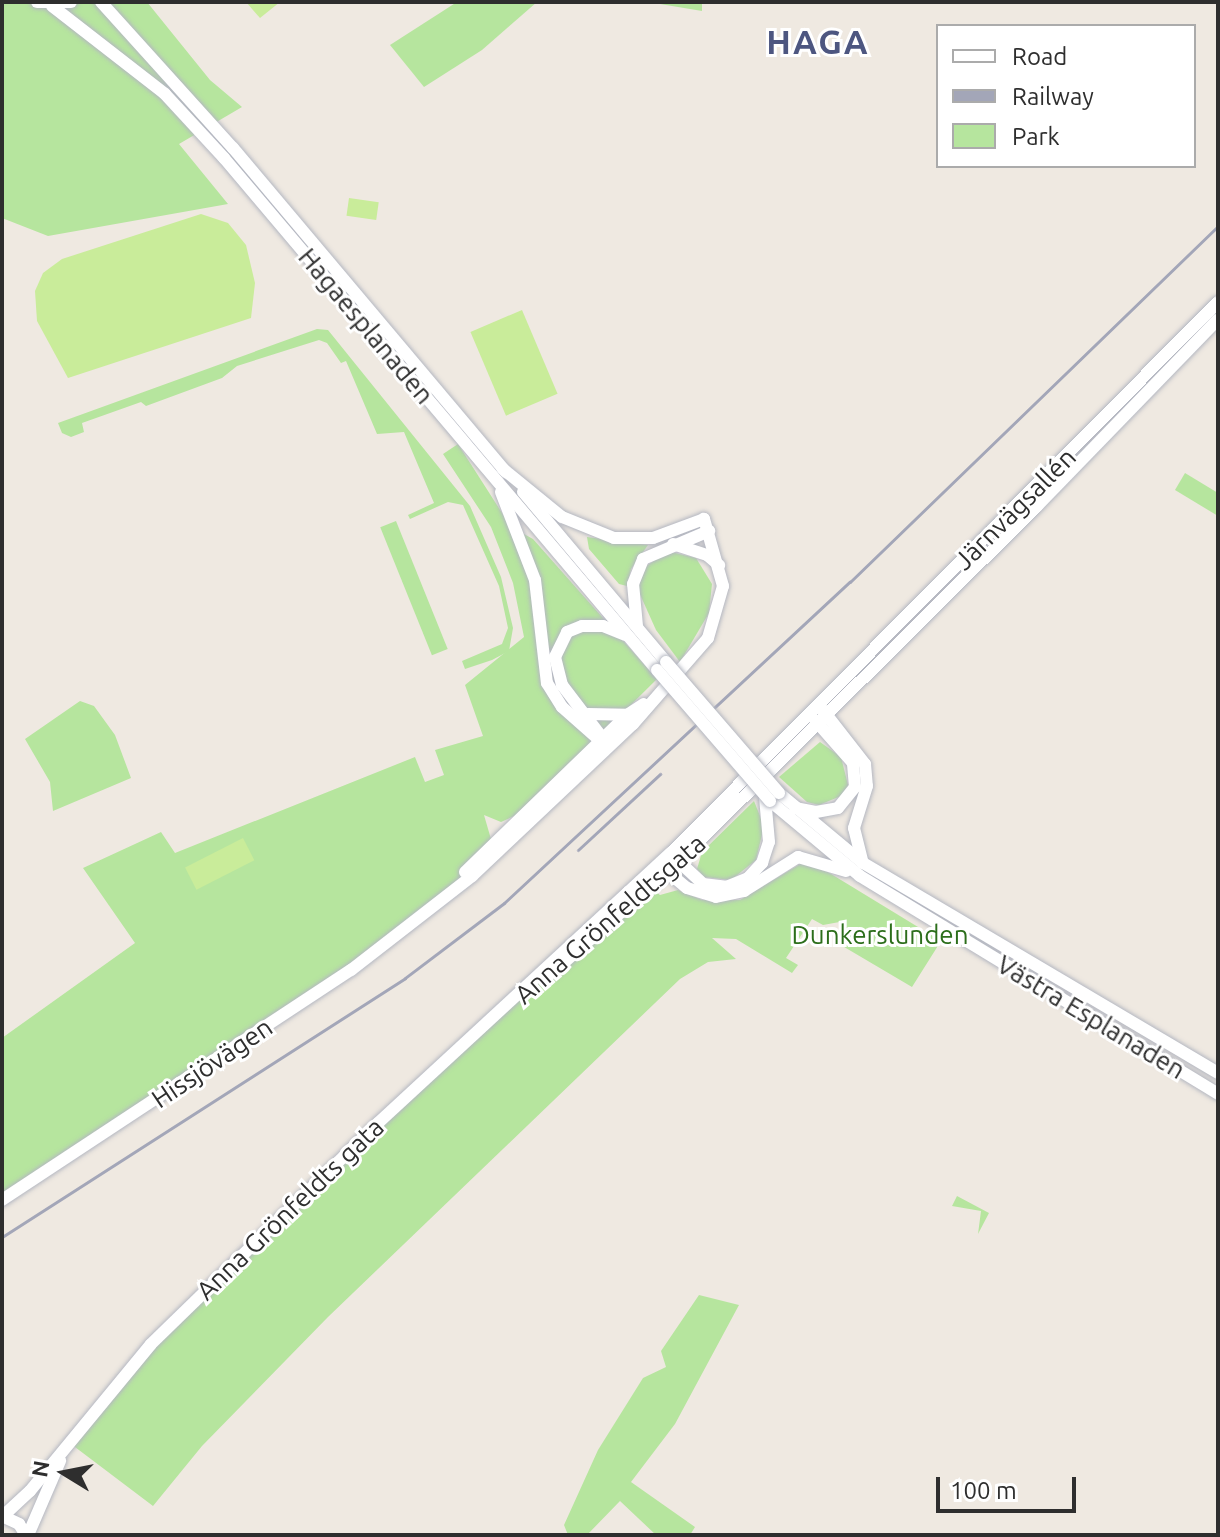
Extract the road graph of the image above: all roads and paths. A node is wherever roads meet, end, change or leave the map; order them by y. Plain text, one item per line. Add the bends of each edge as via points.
1 (37, 2) edge
2 (71, 2) edge
3 (101, 2) edge
4 (52, 6) junction
5 (1218, 302) edge
6 (1218, 319) edge
7 (499, 473) junction
8 (706, 525) junction
9 (673, 544) junction
10 (719, 565) junction
11 (633, 632) junction
12 (653, 699) junction
13 (588, 714) junction
14 (627, 715) junction
15 (818, 715) junction
16 (607, 744) junction
17 (770, 798) junction
18 (794, 807) junction
19 (675, 858) junction
20 (664, 868) junction
21 (862, 870) junction
22 (496, 1017) joint
23 (1218, 1073) edge
24 (1218, 1094) edge
25 (2, 1200) edge
26 (93, 1410) junction
27 (2, 1516) edge
28 (27, 1535) edge

1 - 4 main road
2 - 4 main road
3 - 7 main road, Hagaesplanaden via 233,148
4 - 7 main road, Hagaesplanaden via 165,94
5 - 15 main road, Järnvägsallén
6 - 15 main road, Järnvägsallén
7 - 8 main road via 562,517 606,536 653,538
7 - 11 main road, Hagaesplanaden
7 - 16 main road via 535,580 547,683
8 - 9 main road
8 - 10 main road, Hissjövägen
9 - 10 main road via 707,555
9 - 11 main road via 650,554 638,568 632,590
10 - 12 main road, Hissjövägen via 723,597 714,628
11 - 13 main road via 590,625 574,628 561,640 555,657 559,679
11 - 17 main road, Hagaesplanaden, bridge
12 - 14 main road, Hissjövägen
12 - 16 main road, Hissjövägen
13 - 14 main road
13 - 16 main road
14 - 16 main road, Hissjövägen
15 - 18 main road via 853,763 855,787 849,799 832,810
15 - 19 main road, Anna Grönfeldtsgata
15 - 21 main road via 865,764 867,786 854,828
16 - 25 main road, Hissjövägen via 498,854 351,970
17 - 18 main road, Västra Esplanaden
17 - 19 main road via 767,850 748,878 713,887 696,881
17 - 21 main road, Västra Esplanaden
18 - 21 main road, Västra Esplanaden
19 - 20 main road, Anna Grönfeldtsgata
20 - 21 main road via 687,888 716,897 744,891 798,857
20 - 22 main road, Anna Grönfeldtsgata via 588,945
21 - 23 main road, Västra Esplanaden
21 - 24 main road, Västra Esplanaden
22 - 26 main road, Anna Grönfeldts gata via 151,1344
26 - 27 main road via 30,1491
26 - 28 main road via 50,1477
27 - 28 main road

